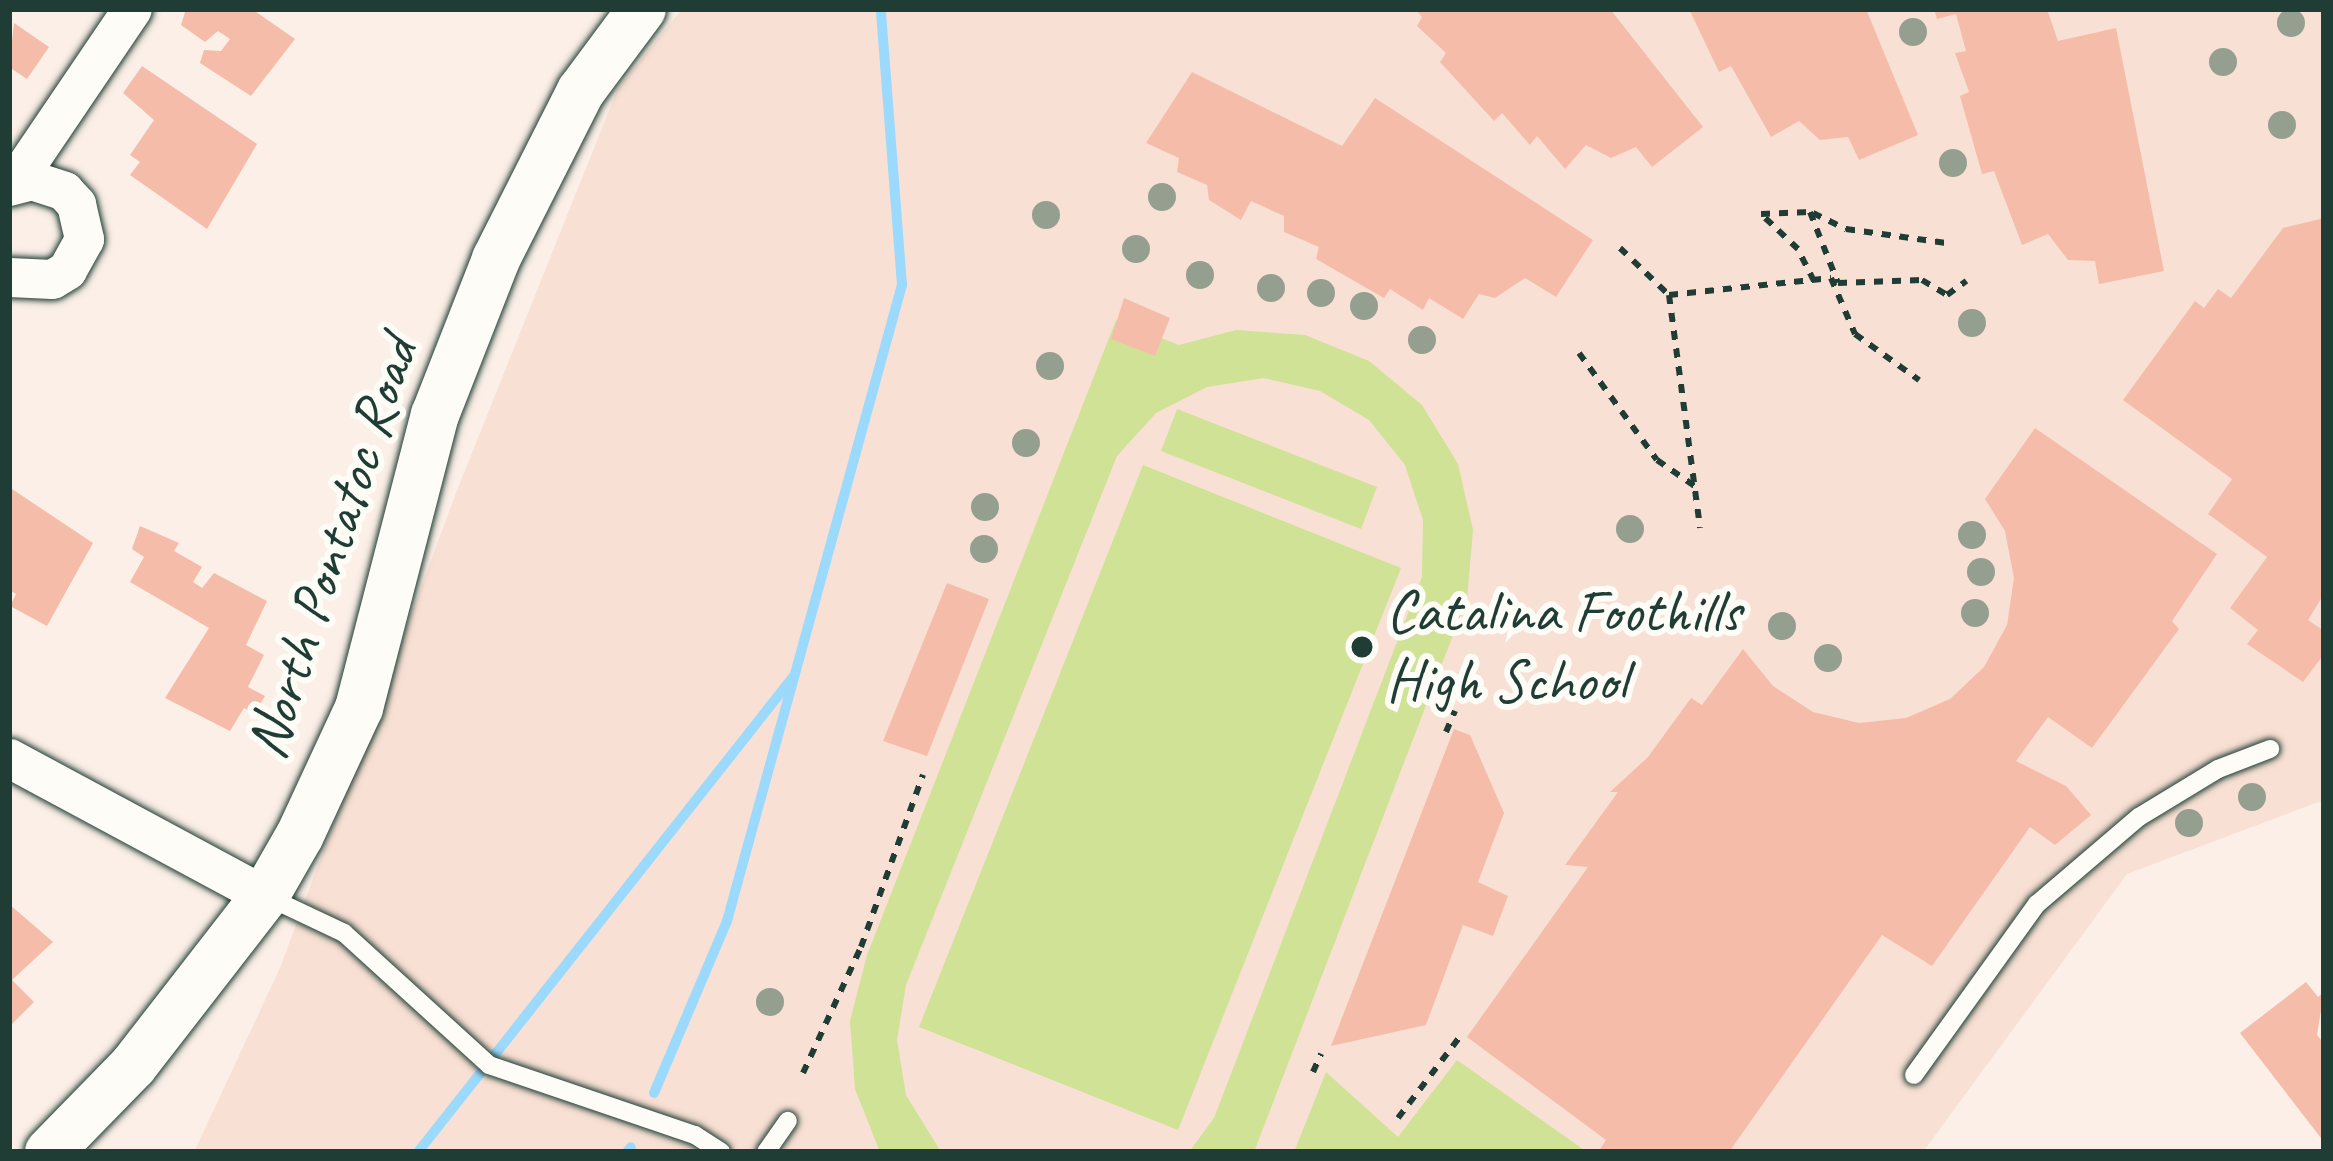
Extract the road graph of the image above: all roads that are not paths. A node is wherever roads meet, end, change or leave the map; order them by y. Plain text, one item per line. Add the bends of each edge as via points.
1 (132, 9) edge
2 (642, 9) edge
3 (11, 184) edge
4 (9, 277) edge
5 (2270, 749) dead end
6 (9, 758) edge
7 (265, 896) junction
8 (1914, 1076) dead end
9 (788, 1121) dead end
10 (49, 1152) edge
11 (721, 1152) edge
12 (766, 1152) edge

1 - 3 street
2 - 7 street, North Pontatoc Road via 581,91 496,259 435,415 359,708
3 - 4 street via 49,182 64,191 84,239 52,280
5 - 8 lane via 2218,769 2139,818 2037,904
6 - 7 street
7 - 10 street, North Pontatoc Road via 133,1066
7 - 11 lane via 344,933 489,1065 695,1135
9 - 12 lane

